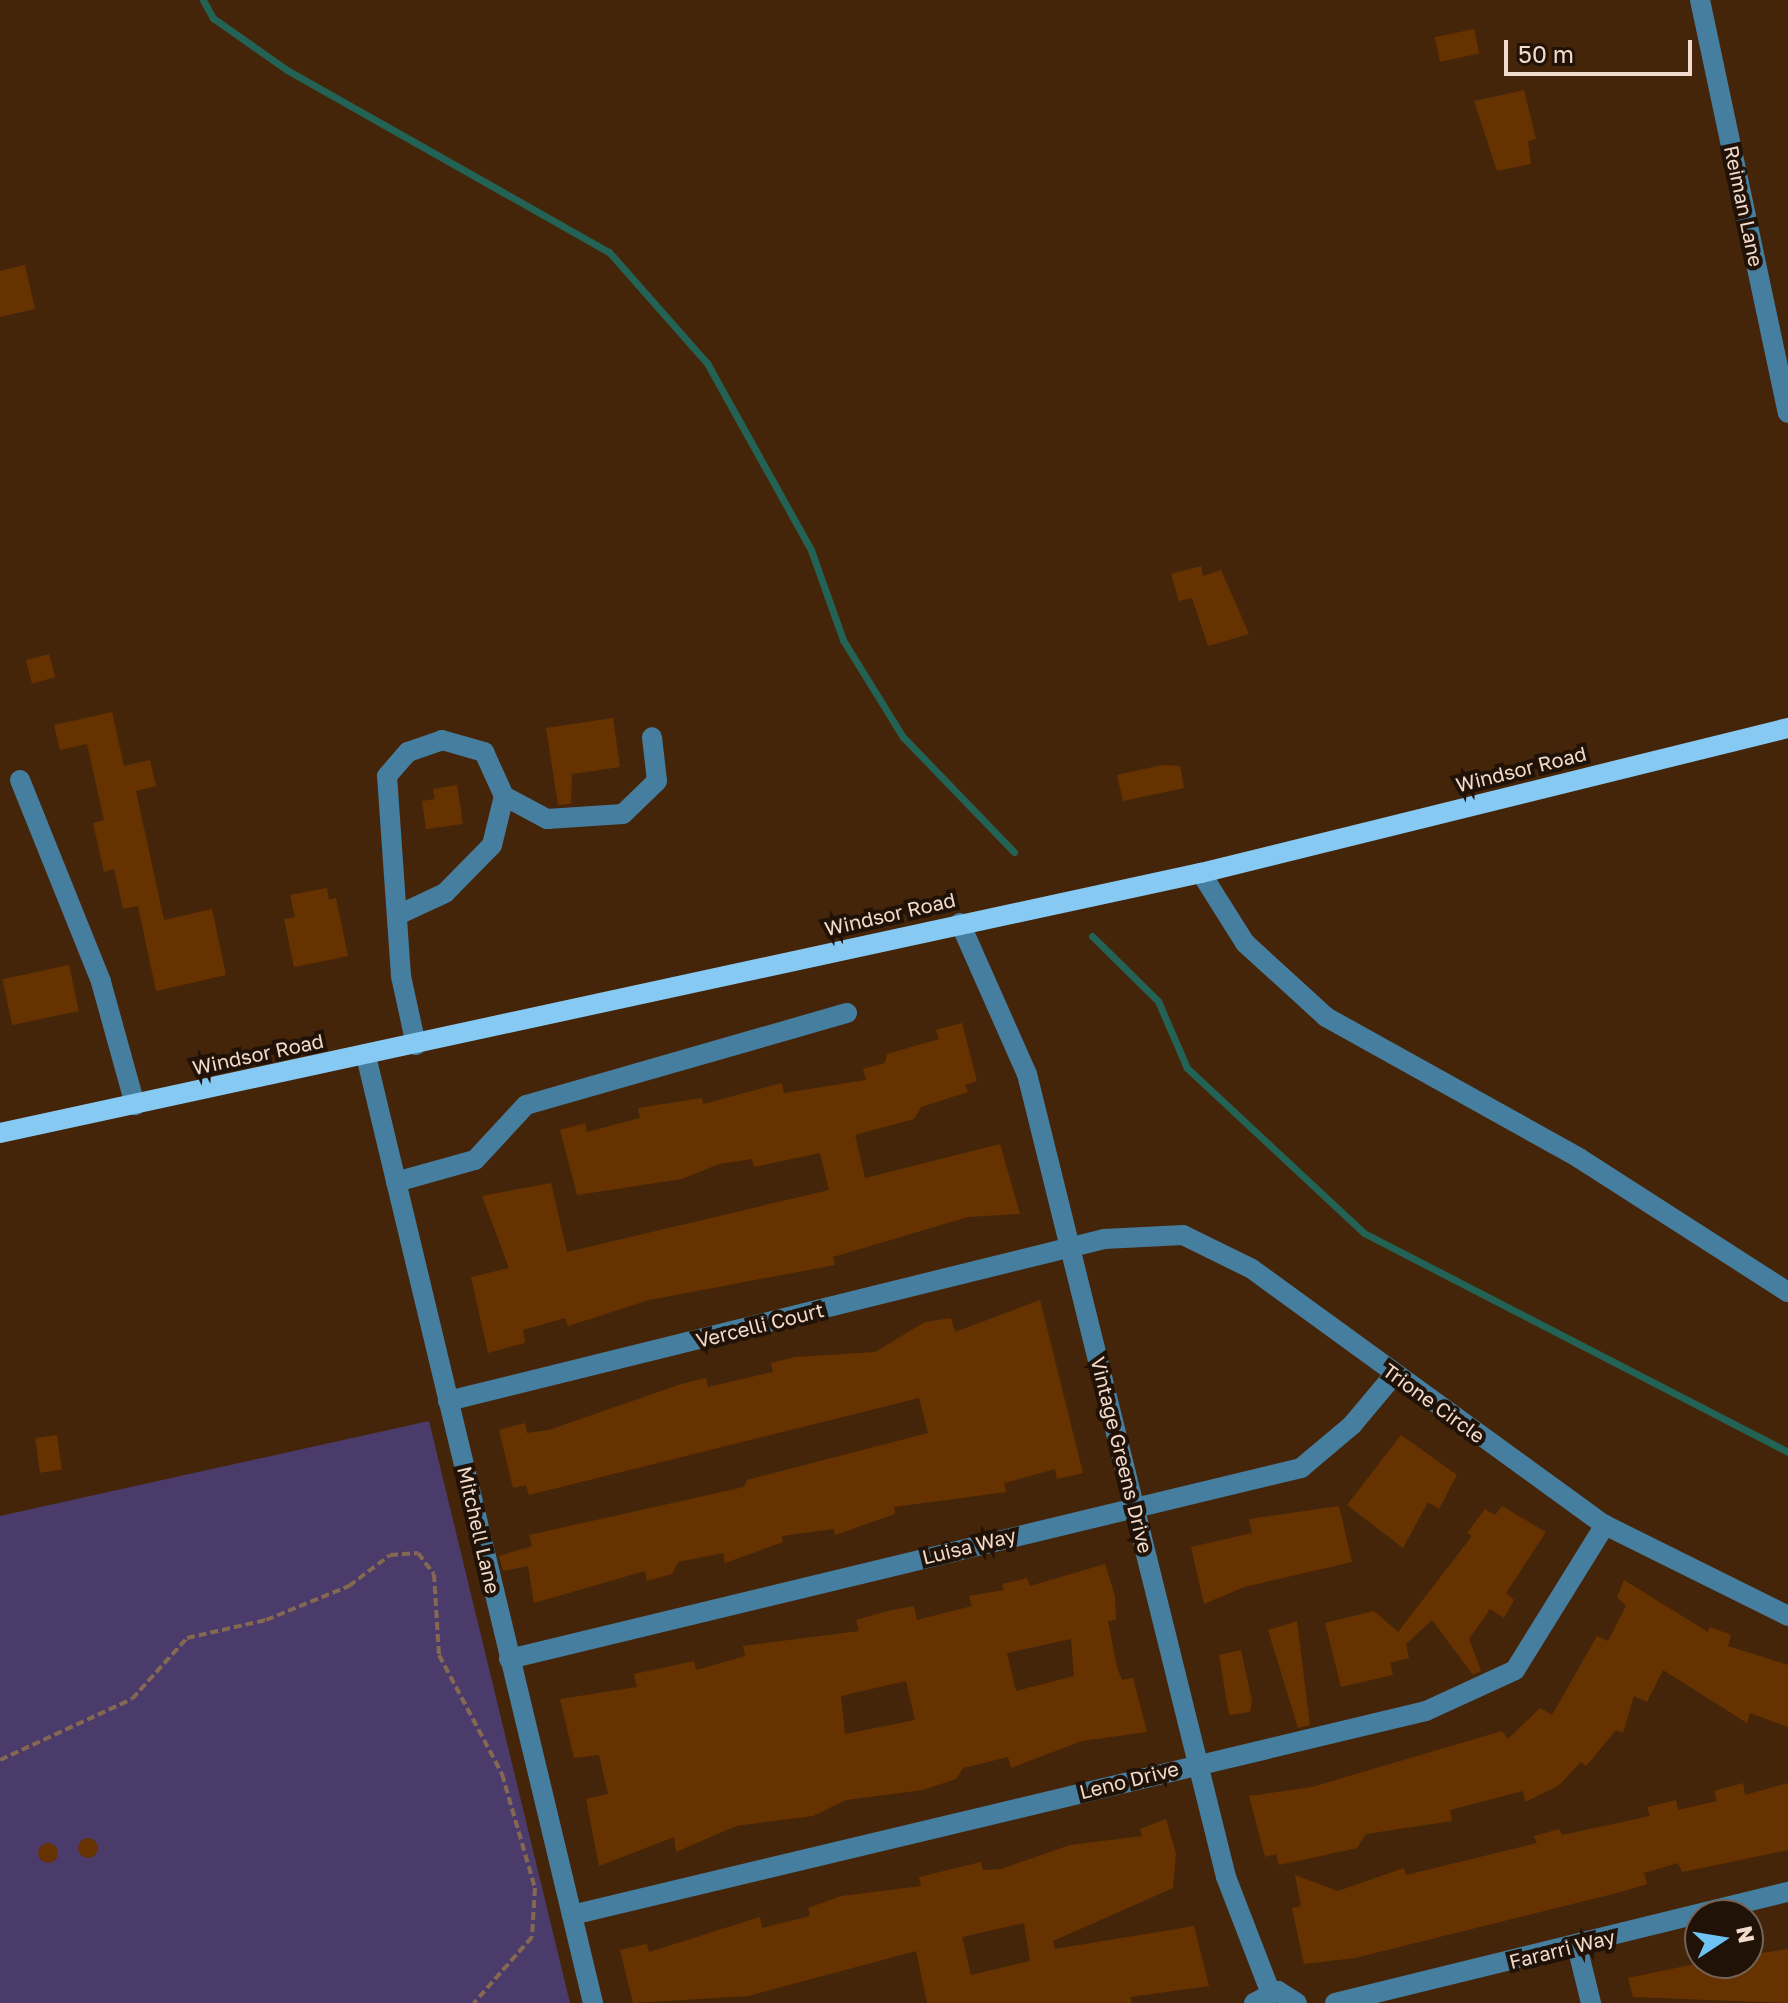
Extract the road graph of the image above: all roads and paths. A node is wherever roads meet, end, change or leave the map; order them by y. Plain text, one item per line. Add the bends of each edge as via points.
1 (1700, 0) edge
2 (1788, 413) edge
3 (1788, 728) edge
4 (652, 737) dead end
5 (20, 780) dead end
6 (504, 796) junction
7 (1201, 873) junction
8 (400, 914) junction
9 (960, 923) junction
10 (847, 1013) dead end
11 (416, 1045) junction
12 (366, 1056) junction
13 (135, 1105) junction
14 (0, 1133) edge
15 (396, 1182) junction
16 (1072, 1247) junction
17 (1788, 1292) edge
18 (1394, 1375) junction
19 (448, 1401) junction
20 (1135, 1506) junction
21 (1605, 1525) junction
22 (1788, 1616) edge
23 (509, 1659) junction
24 (0, 1760) edge
25 (1197, 1762) junction
26 (1788, 1892) edge
27 (572, 1915) junction
28 (1577, 1946) junction
29 (1262, 1997) edge
30 (474, 2003) edge
31 (593, 2003) edge
32 (1297, 2003) edge
33 (1335, 2003) edge
34 (1591, 2003) edge

1 - 2 street, Reiman Lane
3 - 7 main road, Windsor Road
4 - 6 street via 657,781 623,814 547,819
5 - 13 street via 101,982
6 - 8 street via 492,845 445,893
6 - 8 street via 484,752 442,740 408,752 387,776
7 - 9 main road, Windsor Road
7 - 17 street via 1245,943 1326,1017 1566,1151
8 - 11 street via 401,976
9 - 11 main road, Windsor Road
9 - 16 street, Vintage Greens Drive via 1027,1074
10 - 15 street via 526,1105 475,1160
11 - 12 main road, Windsor Road
12 - 13 main road, Windsor Road
12 - 15 street, Mitchell Lane
13 - 14 main road, Windsor Road
15 - 19 street, Mitchell Lane
16 - 18 street, Trione Circle via 1183,1235 1252,1269
16 - 19 street, Vercelli Court
16 - 20 street, Vintage Greens Drive
18 - 20 street, Luisa Way via 1352,1425 1301,1468
18 - 21 street, Trione Circle
19 - 23 street, Mitchell Lane
20 - 23 street, Luisa Way
20 - 25 street, Vintage Greens Drive
21 - 22 street, Trione Circle
21 - 25 street, Leno Drive via 1515,1670 1426,1711
23 - 27 street, Mitchell Lane
24 - 30 path via 132,1699 187,1638 266,1620 349,1586 390,1555 418,1553 434,1574 439,1655 502,1774 535,1888 532,1937
25 - 27 street, Leno Drive
25 - 29 street, Vintage Greens Drive
26 - 28 street, Fararri Way
27 - 31 street, Mitchell Lane
28 - 33 street, Fararri Way
28 - 34 street
29 - 32 street

